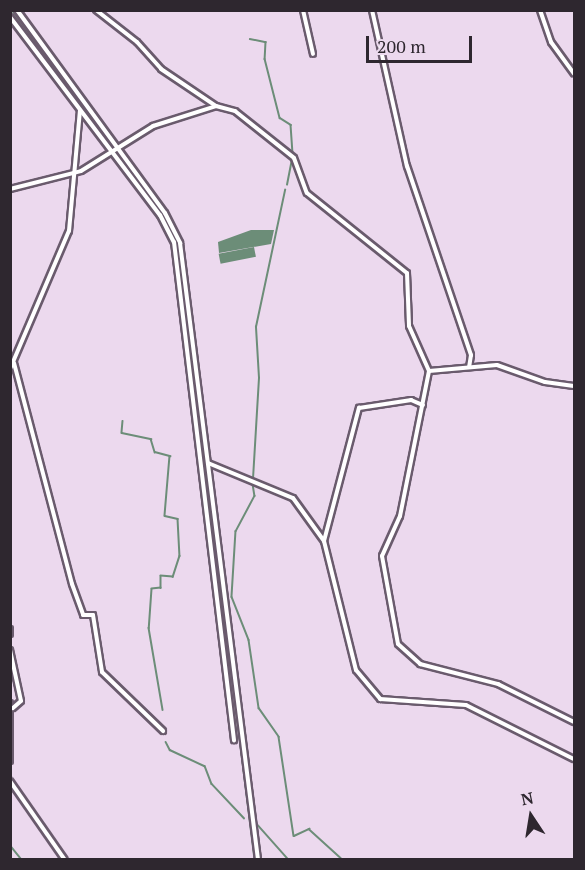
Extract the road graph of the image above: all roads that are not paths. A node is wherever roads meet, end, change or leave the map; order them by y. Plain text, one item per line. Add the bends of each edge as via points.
1 (17, 10) edge
2 (96, 10) edge
3 (303, 10) edge
4 (372, 10) edge
5 (540, 10) edge
6 (10, 17) edge
7 (313, 54) dead end
8 (574, 74) edge
9 (216, 106) junction
10 (80, 109) junction
11 (116, 144) junction
12 (110, 150) junction
13 (77, 171) junction
14 (10, 189) edge
15 (14, 363) junction
16 (469, 367) junction
17 (10, 369) edge
18 (429, 371) junction
19 (574, 386) edge
20 (423, 405) junction
21 (208, 462) junction
22 (324, 541) junction
23 (10, 650) edge
24 (10, 703) edge
25 (13, 708) junction
26 (574, 722) edge
27 (163, 731) dead end
28 (234, 740) dead end
29 (574, 759) edge
30 (10, 761) edge
31 (10, 781) edge
32 (65, 860) edge
33 (258, 860) edge

1 - 11 street
2 - 9 street via 137,42 161,69
3 - 7 street
4 - 16 street via 407,166 471,355
5 - 8 street via 551,42
6 - 10 street
9 - 11 street via 182,114
9 - 18 street via 235,111 294,158 307,194 404,269 410,281 409,326
10 - 12 street
10 - 13 street
11 - 12 street
11 - 21 street via 180,243
12 - 13 street
12 - 28 street via 160,215 178,257
13 - 14 street
13 - 15 street via 69,231
15 - 17 street
15 - 27 street via 72,584 83,615 93,615 102,672
16 - 18 street
16 - 19 street via 497,365
18 - 20 street
20 - 22 street via 411,400 359,408
20 - 26 street via 399,523 382,556 398,644 420,664 498,684
21 - 22 street via 293,498
21 - 33 street
22 - 29 street via 353,663 375,694 466,705
23 - 25 street via 21,701
24 - 25 street
25 - 30 street
31 - 32 street

